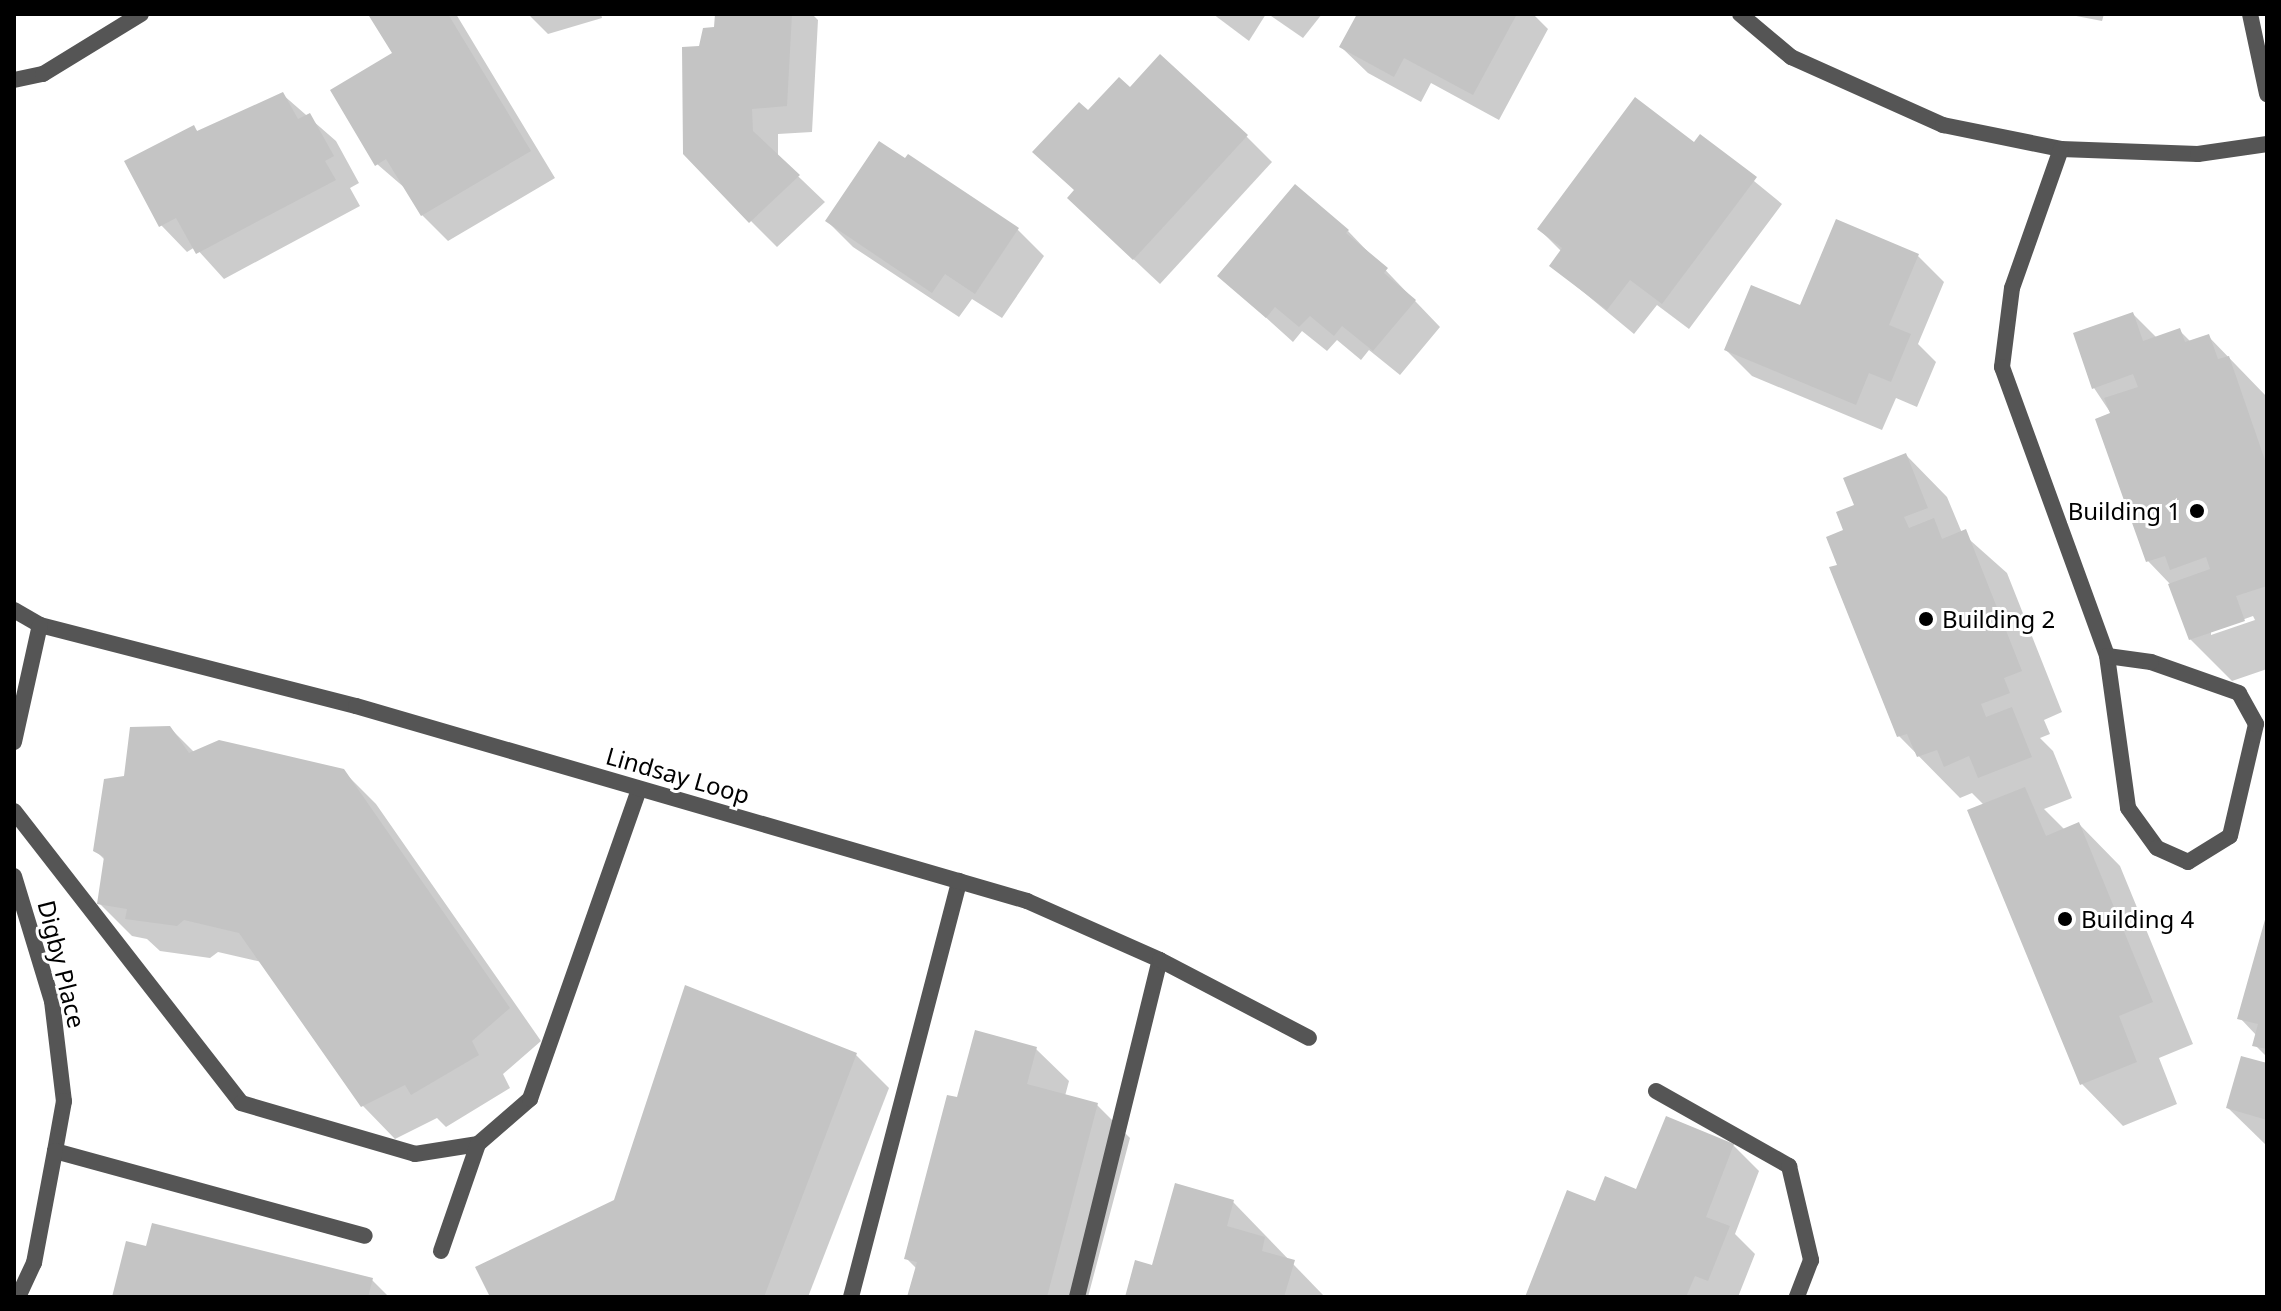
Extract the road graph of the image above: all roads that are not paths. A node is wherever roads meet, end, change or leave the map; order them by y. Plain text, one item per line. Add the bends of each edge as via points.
1 (141, 14) edge
2 (1740, 14) edge
3 (2250, 14) edge
4 (14, 80) edge
5 (2267, 94) edge
6 (2267, 144) edge
7 (2061, 149) junction
8 (14, 610) edge
9 (40, 625) junction
10 (2107, 656) junction
11 (14, 742) edge
12 (639, 789) junction
13 (14, 811) edge
14 (14, 876) edge
15 (959, 881) junction
16 (1160, 960) junction
17 (1309, 1038) dead end
18 (1656, 1091) dead end
19 (478, 1144) junction
20 (55, 1151) junction
21 (365, 1236) dead end
22 (441, 1251) dead end
23 (18, 1297) edge
24 (851, 1297) edge
25 (1077, 1297) edge
26 (1797, 1297) edge

1 - 4 street via 43,74
2 - 7 street via 1791,57 1943,125
3 - 5 street
6 - 7 street via 2198,154
7 - 10 street via 2012,288 2002,367
8 - 9 street, Lindsay Loop
9 - 11 street
9 - 12 street, Lindsay Loop via 356,706
10 - 10 street via 2128,808 2157,848 2188,862 2230,836 2256,724 2239,693 2151,662
12 - 15 street, Lindsay Loop
12 - 19 street via 530,1099
13 - 19 street via 241,1103 415,1154
14 - 20 street, Digby Place via 52,1001 64,1101
15 - 16 street, Lindsay Loop via 1027,901
15 - 24 street
16 - 17 street, Lindsay Loop
16 - 25 street
18 - 26 street via 1789,1166 1811,1260
19 - 22 street
20 - 21 street
20 - 23 street, Digby Place via 34,1263

